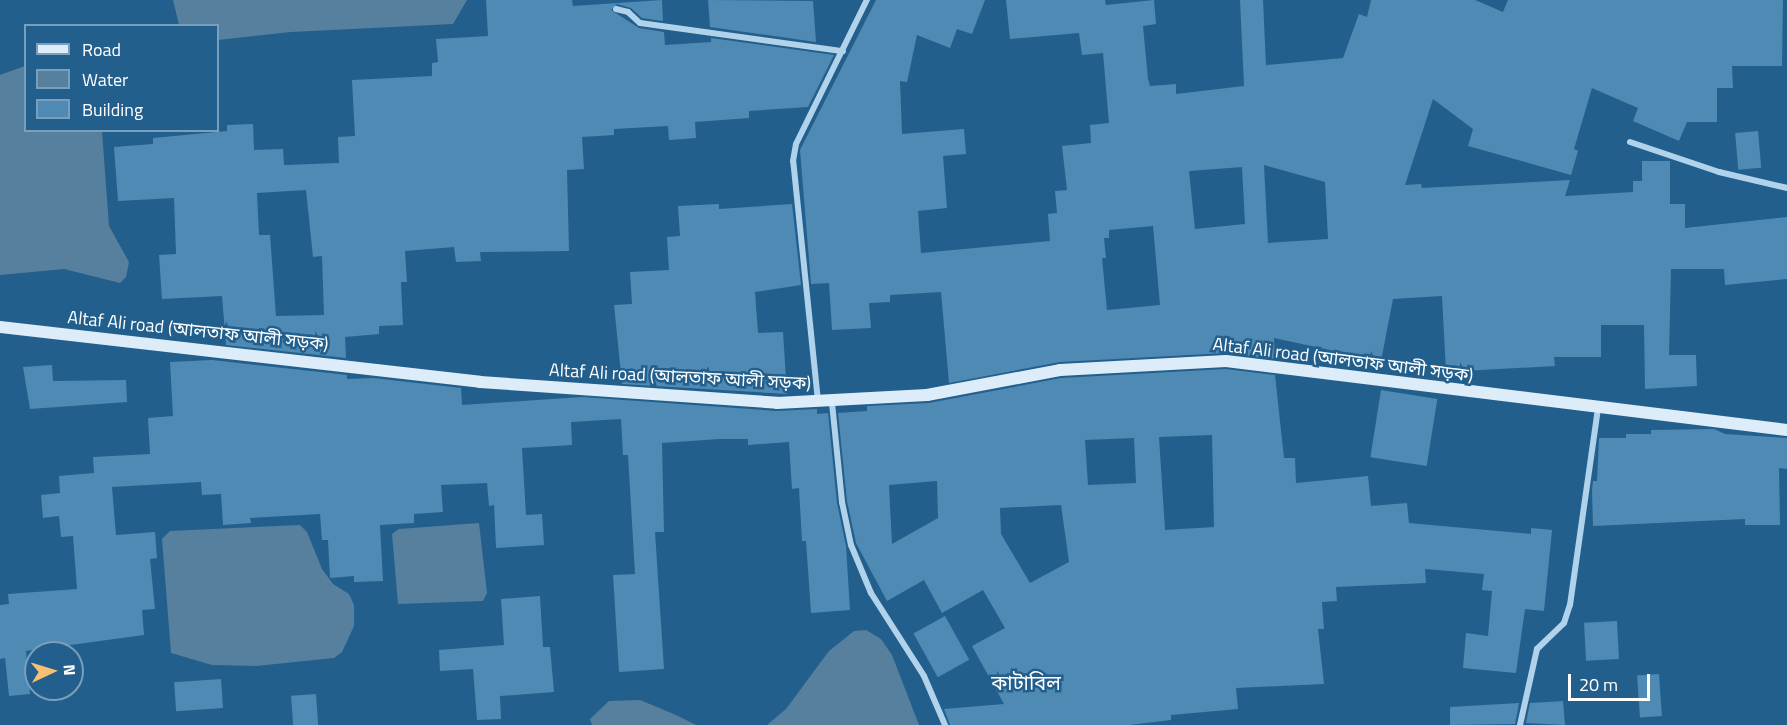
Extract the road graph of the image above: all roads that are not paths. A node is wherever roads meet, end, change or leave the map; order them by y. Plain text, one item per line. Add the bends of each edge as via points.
1 (867, 0) edge
2 (616, 9) dead end
3 (843, 51) junction
4 (1630, 142) dead end
5 (1787, 188) edge
6 (0, 327) edge
7 (818, 402) junction
8 (832, 403) junction
9 (1598, 409) junction
10 (1787, 430) edge
11 (945, 725) edge
12 (1520, 725) edge

1 - 3 street
2 - 3 street via 628,12 640,23
3 - 7 street via 796,144 793,161
4 - 5 street via 1719,172
6 - 7 main road, Altaf Ali road (আলতাফ আলী সড়ক) via 503,384 777,403
7 - 8 main road, Altaf Ali road (আলতাফ আলী সড়ক)
8 - 9 main road, Altaf Ali road (আলতাফ আলী সড়ক) via 927,395 1060,370 1226,361
8 - 11 street via 842,502 851,545 871,593 924,676
9 - 10 main road, Altaf Ali road (আলতাফ আলী সড়ক)
9 - 12 street via 1570,604 1564,623 1537,649

